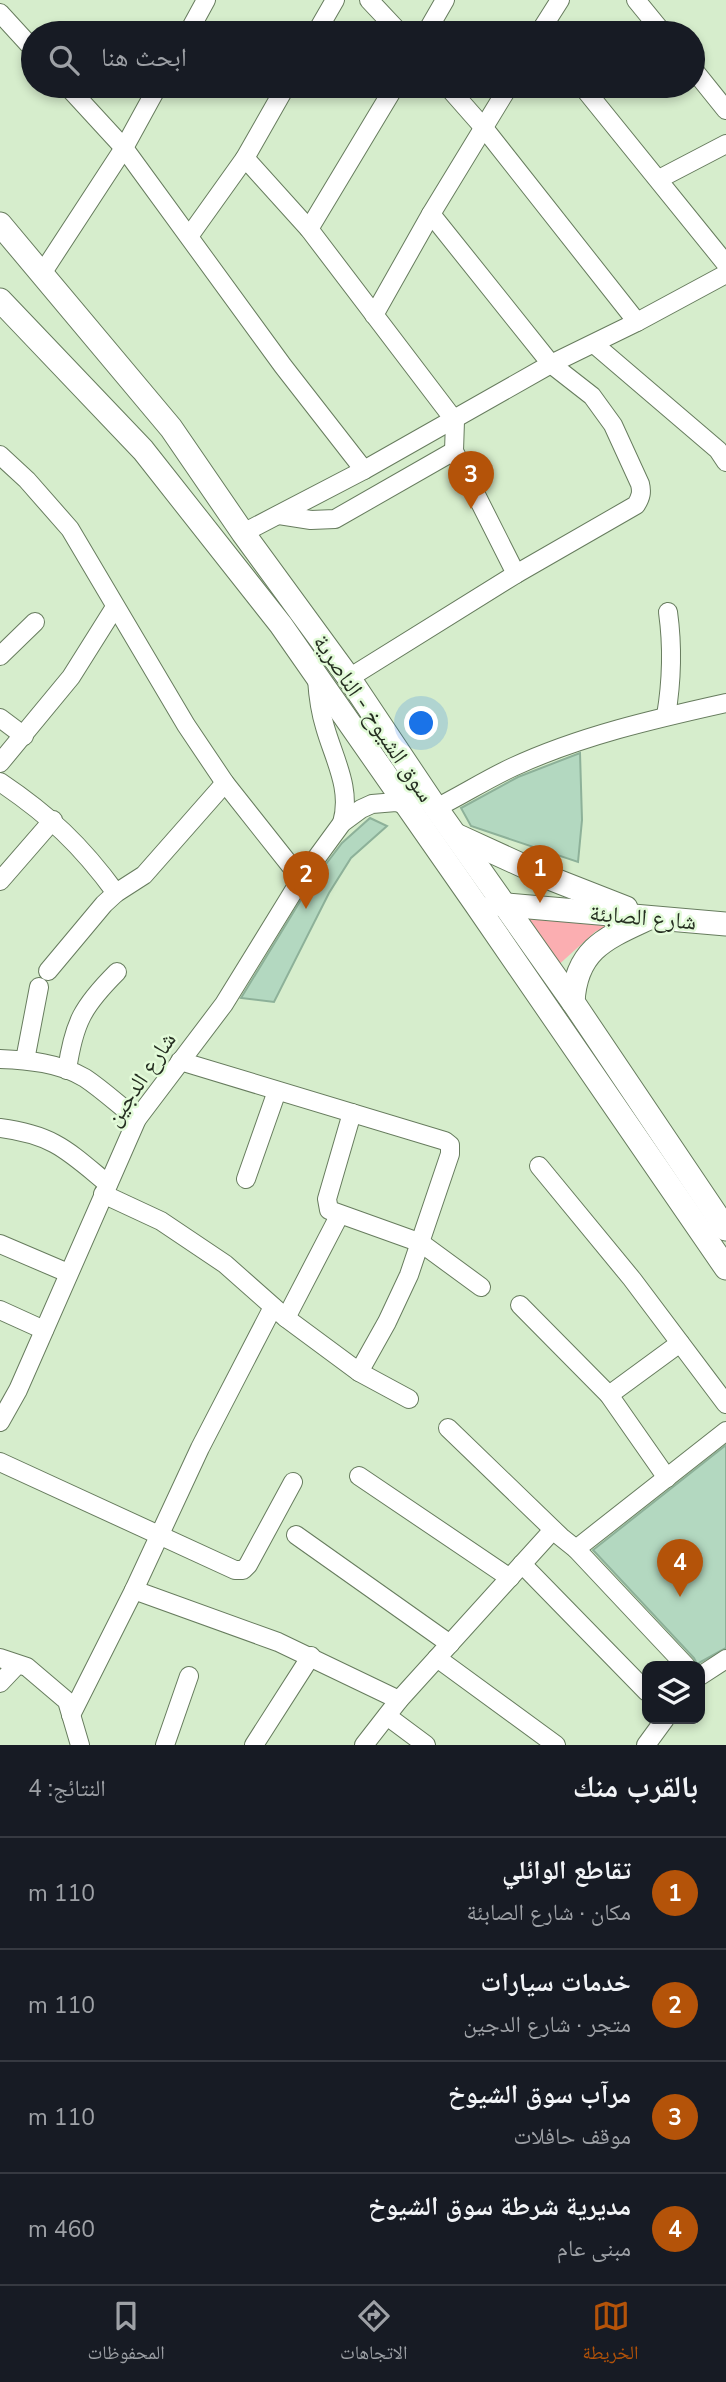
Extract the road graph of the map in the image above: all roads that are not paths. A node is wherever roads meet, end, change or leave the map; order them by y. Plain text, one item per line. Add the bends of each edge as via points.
1 (335, 0) edge
2 (369, 0) edge
3 (445, 0) edge
4 (560, 0) edge
5 (636, 0) edge
6 (198, 4) edge
7 (0, 13) edge
8 (192, 21) edge
9 (323, 21) edge
10 (389, 21) edge
11 (433, 21) edge
12 (547, 21) edge
13 (653, 21) edge
14 (21, 36) edge
15 (705, 84) edge
16 (78, 98) edge
17 (151, 98) edge
18 (279, 98) edge
19 (388, 98) edge
20 (458, 98) edge
21 (502, 98) edge
22 (592, 98) edge
23 (726, 110) edge
24 (484, 128) junction
25 (726, 144) edge
26 (124, 148) junction
27 (245, 158) junction
28 (659, 179) junction
29 (431, 214) junction
30 (0, 223) edge
31 (309, 229) junction
32 (190, 235) junction
33 (726, 264) edge
34 (43, 272) junction
35 (726, 274) edge
36 (0, 300) edge
37 (374, 314) junction
38 (637, 323) junction
39 (594, 344) junction
40 (551, 365) junction
41 (454, 421) junction
42 (171, 428) junction
43 (143, 450) junction
44 (454, 451) junction
45 (0, 455) edge
46 (726, 462) edge
47 (364, 470) junction
48 (279, 515) junction
49 (243, 533) junction
50 (516, 574) junction
51 (115, 607) junction
52 (668, 612) dead end
53 (35, 622) dead end
54 (0, 656) edge
55 (349, 678) junction
56 (317, 679) junction
57 (726, 704) edge
58 (666, 716) junction
59 (0, 718) edge
60 (24, 736) junction
61 (0, 763) edge
62 (0, 782) edge
63 (225, 783) junction
64 (407, 804) junction
65 (436, 808) junction
66 (53, 820) junction
67 (342, 823) junction
68 (455, 834) junction
69 (301, 879) junction
70 (0, 881) edge
71 (116, 893) junction
72 (475, 902) junction
73 (504, 905) junction
74 (652, 917) junction
75 (726, 923) edge
76 (48, 971) dead end
77 (117, 972) dead end
78 (39, 987) dead end
79 (573, 1002) junction
80 (0, 1059) edge
81 (25, 1060) junction
82 (180, 1060) junction
83 (67, 1070) junction
84 (277, 1091) junction
85 (352, 1113) junction
86 (137, 1119) junction
87 (0, 1128) edge
88 (539, 1166) dead end
89 (246, 1180) dead end
90 (105, 1189) junction
91 (339, 1216) junction
92 (726, 1228) edge
93 (421, 1243) junction
94 (0, 1244) edge
95 (726, 1268) edge
96 (68, 1273) junction
97 (481, 1287) dead end
98 (520, 1305) dead end
99 (0, 1310) edge
100 (279, 1312) junction
101 (44, 1330) junction
102 (680, 1343) junction
103 (359, 1372) junction
104 (609, 1395) junction
105 (409, 1399) dead end
106 (726, 1404) edge
107 (0, 1422) edge
108 (448, 1428) dead end
109 (726, 1431) edge
110 (0, 1462) edge
111 (359, 1476) dead end
112 (667, 1478) junction
113 (293, 1482) dead end
114 (553, 1530) junction
115 (160, 1535) junction
116 (296, 1535) dead end
117 (576, 1549) junction
118 (522, 1564) junction
119 (510, 1578) junction
120 (134, 1590) junction
121 (450, 1644) junction
122 (311, 1657) junction
123 (0, 1658) edge
124 (437, 1658) junction
125 (726, 1659) edge
126 (681, 1661) edge
127 (17, 1665) junction
128 (705, 1673) edge
129 (189, 1676) dead end
130 (0, 1683) edge
131 (642, 1687) edge
132 (398, 1700) junction
133 (71, 1715) junction
134 (387, 1716) junction
135 (661, 1724) edge
136 (80, 1745) edge
137 (165, 1745) edge
138 (254, 1745) edge
139 (364, 1745) edge
140 (426, 1745) edge
141 (555, 1745) edge
142 (646, 1745) edge

1 - 9 street
2 - 10 street
3 - 11 street
4 - 12 street
5 - 13 street
6 - 8 street
7 - 14 street
15 - 23 street
16 - 26 street
17 - 26 street
18 - 27 street
19 - 31 street
20 - 24 street
21 - 24 street
22 - 28 street
24 - 29 street
24 - 38 street
25 - 28 street
26 - 32 street
26 - 34 street
27 - 31 street
27 - 32 street
28 - 33 street
29 - 37 street
29 - 40 street
30 - 34 main road, سوق الشيوخ - الناصرية
31 - 37 street
32 - 47 street
34 - 42 main road, سوق الشيوخ - الناصرية
35 - 38 street
36 - 43 main road, سوق الشيوخ - الناصرية
37 - 41 street
38 - 39 street
39 - 40 street
39 - 46 street via 718,450
40 - 41 street
40 - 50 street via 592,396 613,425 642,492 636,505
41 - 44 street
41 - 47 street
42 - 43 main road
42 - 49 main road, سوق الشيوخ - الناصرية
43 - 56 main road, سوق الشيوخ - الناصرية via 281,625
44 - 48 street via 335,519
44 - 50 street
45 - 51 street via 70,529
47 - 48 street
48 - 49 street
49 - 55 main road, سوق الشيوخ - الناصرية
50 - 55 street
51 - 60 street via 71,677
51 - 63 street
52 - 58 street via 673,648
53 - 54 street
55 - 65 main road, سوق الشيوخ - الناصرية
56 - 64 main road, سوق الشيوخ - الناصرية
56 - 67 street via 324,723 346,792
57 - 58 street
58 - 65 street via 514,767
59 - 60 street
60 - 61 street
62 - 66 street
63 - 69 street
63 - 71 street via 144,875
64 - 67 street, شارع الدجين via 372,804
64 - 72 main road, سوق الشيوخ - الناصرية
65 - 68 main road, سوق الشيوخ - الناصرية
66 - 70 street
66 - 71 street via 90,857
67 - 69 street, شارع الدجين
68 - 73 main road, سوق الشيوخ - الناصرية
68 - 74 main road via 552,879
69 - 82 street, شارع الدجين via 224,1004
71 - 76 street
72 - 73 main road, شارع الصابئة
72 - 95 main road, سوق الشيوخ - الناصرية
73 - 74 main road, شارع الصابئة
73 - 79 main road, سوق الشيوخ - الناصرية
74 - 75 main road, شارع الصابئة
74 - 79 main road via 594,948 575,982
77 - 83 street via 91,997 79,1019
78 - 81 street
79 - 92 main road, سوق الشيوخ - الناصرية
80 - 81 street
81 - 83 street
82 - 84 street
82 - 86 street, شارع الدجين
83 - 86 street via 85,1078
84 - 85 street
84 - 89 street
85 - 91 street via 327,1199 329,1210
85 - 93 street via 450,1145
86 - 90 street, شارع الدجين
87 - 90 street via 58,1143
88 - 102 street
90 - 96 street, شارع الدجين
90 - 100 street via 214,1257
91 - 93 street
91 - 100 street
93 - 97 street
93 - 103 street via 398,1299
94 - 96 street
96 - 101 street, شارع الدجين
98 - 104 street
99 - 101 street
100 - 103 street
100 - 115 street via 200,1448
101 - 107 street, شارع الدجين
102 - 104 street
102 - 106 street
103 - 105 street
104 - 112 street
108 - 114 street
109 - 112 street
110 - 115 street
111 - 119 street
112 - 117 street
113 - 115 street via 243,1570
114 - 117 street
114 - 118 street
115 - 120 street
116 - 121 street
117 - 126 street
118 - 119 street
118 - 131 street
119 - 121 street
120 - 122 street
120 - 133 street
121 - 124 street
122 - 132 street
122 - 138 street
123 - 127 street
124 - 132 street
124 - 141 street
125 - 128 street
127 - 130 street
127 - 133 street via 27,1667 66,1700
129 - 137 street
132 - 134 street
133 - 136 street
134 - 139 street
134 - 140 street
135 - 142 street

